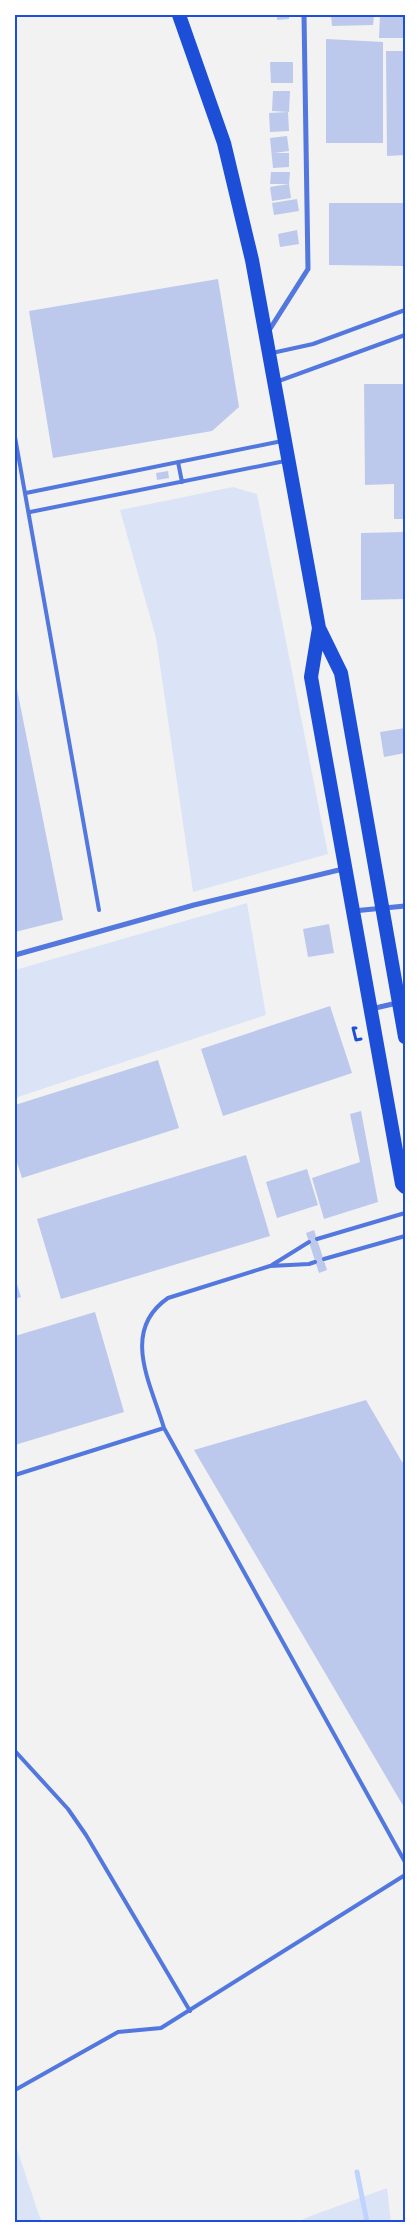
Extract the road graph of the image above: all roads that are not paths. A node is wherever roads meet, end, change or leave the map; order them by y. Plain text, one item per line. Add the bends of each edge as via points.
1 (179, 15) edge
2 (304, 15) edge
3 (405, 310) edge
4 (266, 335) junction
5 (405, 335) edge
6 (269, 354) junction
7 (274, 382) junction
8 (15, 437) edge
9 (284, 440) junction
10 (288, 460) junction
11 (178, 462) junction
12 (182, 482) junction
13 (26, 493) junction
14 (30, 512) junction
15 (319, 628) junction
16 (345, 868) junction
17 (405, 906) edge
18 (381, 908) junction
19 (99, 910) dead end
20 (353, 911) junction
21 (15, 955) edge
22 (402, 1002) edge
23 (370, 1009) junction
24 (405, 1037) edge
25 (405, 1187) edge
26 (405, 1213) edge
27 (405, 1236) edge
28 (317, 1239) dead end
29 (309, 1242) dead end
30 (324, 1259) dead end
31 (315, 1262) dead end
32 (270, 1266) junction
33 (164, 1428) junction
34 (15, 1475) edge
35 (15, 1751) edge
36 (405, 1862) edge
37 (405, 1875) edge
38 (190, 2011) junction
39 (15, 2090) edge

1 - 4 highway via 224,143
2 - 4 street via 308,269
3 - 6 lane via 313,344
4 - 6 highway
5 - 7 lane
6 - 7 highway
7 - 9 highway
8 - 13 lane
9 - 10 highway
9 - 11 lane
10 - 12 lane
10 - 15 highway
11 - 12 lane
11 - 13 lane
12 - 14 lane
13 - 14 lane
14 - 19 lane
15 - 16 highway via 311,678
15 - 18 highway via 341,672
16 - 20 highway
16 - 21 street via 194,905
17 - 18 street
18 - 20 street
18 - 22 highway
20 - 23 highway
22 - 23 street
22 - 24 highway
23 - 25 highway
26 - 28 lane
27 - 30 lane
29 - 32 lane
31 - 32 lane
32 - 33 lane via 168,1298 152,1312 142,1333 141,1352
33 - 34 lane
33 - 36 lane
35 - 38 lane via 86,1835
37 - 38 lane
38 - 39 lane via 161,2028 118,2032

